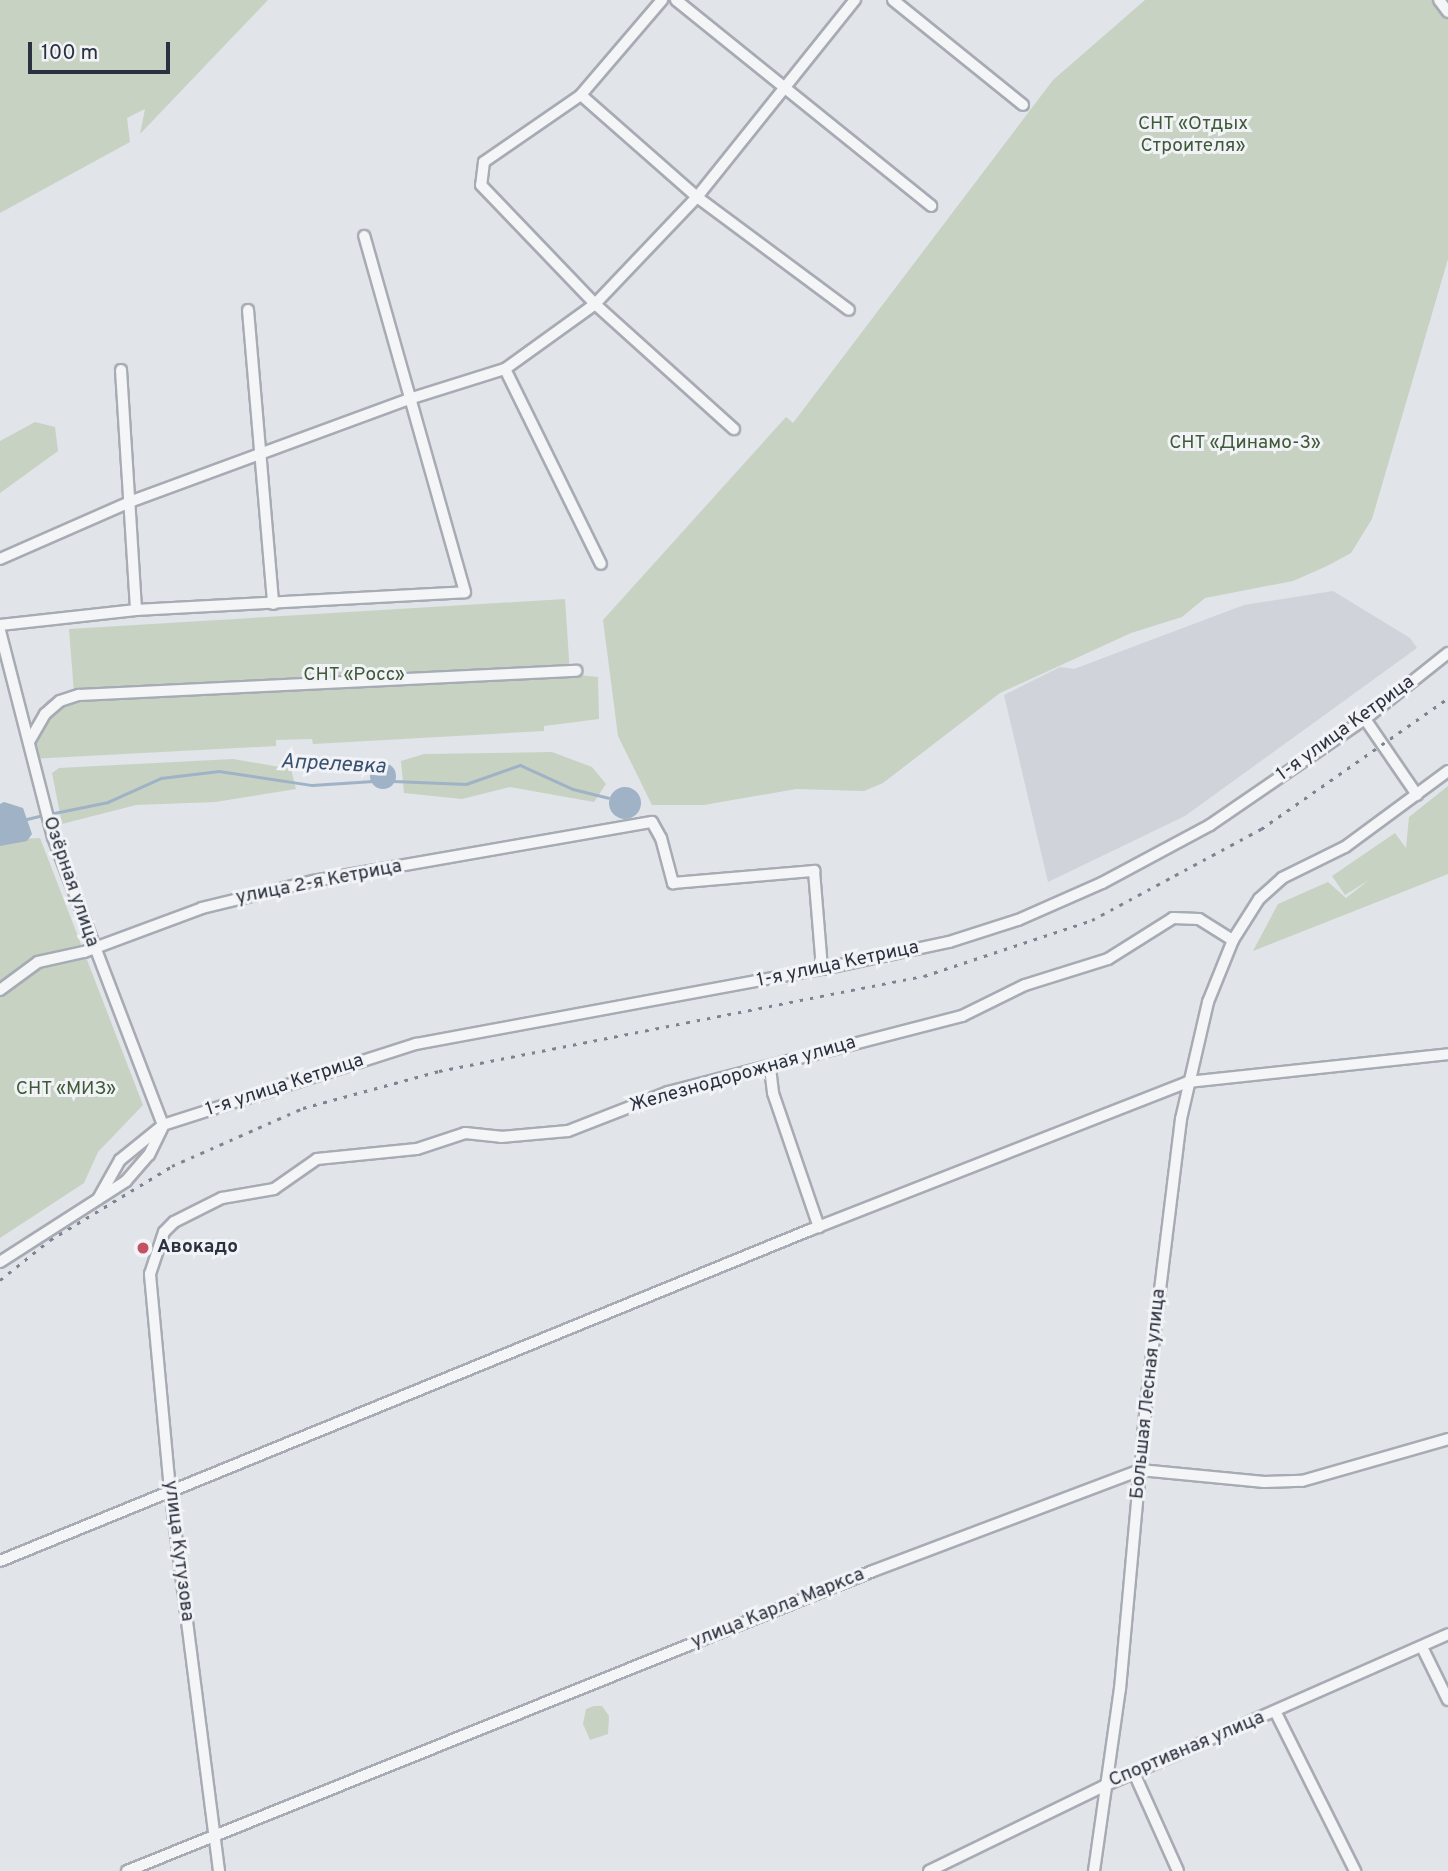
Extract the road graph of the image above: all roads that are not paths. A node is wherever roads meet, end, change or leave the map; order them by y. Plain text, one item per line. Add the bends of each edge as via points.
1 (662, 0) edge
2 (676, 0) edge
3 (855, 0) edge
4 (892, 0) edge
5 (1439, 0) edge
6 (1448, 12) edge
7 (783, 91) junction
8 (580, 96) junction
9 (1023, 105) dead end
10 (697, 197) junction
11 (931, 206) dead end
12 (364, 236) dead end
13 (595, 304) junction
14 (247, 310) dead end
15 (849, 310) dead end
16 (505, 369) junction
17 (121, 370) dead end
18 (409, 399) junction
19 (734, 429) dead end
20 (261, 456) junction
21 (132, 501) junction
22 (0, 559) edge
23 (601, 564) dead end
24 (273, 604) junction
25 (136, 610) junction
26 (0, 625) edge
27 (0, 631) edge
28 (1448, 653) edge
29 (576, 671) dead end
30 (1365, 719) junction
31 (30, 740) junction
32 (1448, 771) edge
33 (1417, 795) junction
34 (1233, 940) junction
35 (93, 948) junction
36 (822, 970) junction
37 (0, 990) edge
38 (1448, 1054) edge
39 (770, 1068) junction
40 (1188, 1082) junction
41 (163, 1125) junction
42 (98, 1199) junction
43 (819, 1227) junction
44 (164, 1232) joint
45 (0, 1262) edge
46 (1448, 1439) edge
47 (1140, 1470) junction
48 (170, 1490) junction
49 (0, 1561) edge
50 (1448, 1634) edge
51 (1422, 1647) junction
52 (1448, 1700) edge
53 (1276, 1713) junction
54 (1134, 1773) junction
55 (1104, 1786) junction
56 (214, 1835) junction
57 (127, 1871) edge
58 (219, 1871) edge
59 (929, 1871) edge
60 (1094, 1871) edge
61 (1178, 1871) edge
62 (1355, 1871) edge

1 - 8 street
2 - 7 street
3 - 7 street
4 - 9 street
5 - 6 street
7 - 10 street
7 - 11 street
8 - 10 street
8 - 13 street via 484,162 479,174 481,185 495,201
10 - 13 street
10 - 15 street
12 - 18 street
13 - 16 street
13 - 19 street
14 - 20 street
16 - 18 street
16 - 23 street
17 - 21 street
18 - 20 street
18 - 24 street via 465,592
20 - 21 street
20 - 24 street
21 - 22 street
21 - 25 street
24 - 25 street
25 - 26 street
27 - 31 street, Озёрная улица
28 - 30 street, 1-я улица Кетрица
29 - 31 street via 79,695 60,701 45,714
30 - 33 street
30 - 36 street, 1-я улица Кетрица via 1210,825 1102,883 1018,920 948,942
31 - 35 street, Озёрная улица via 47,816
32 - 33 street
33 - 34 street, Большая Лесная улица via 1345,846 1282,878 1259,898
34 - 39 street, Железнодорожная улица via 1199,919 1173,918 1108,959 1025,985 962,1016
34 - 40 street, Большая Лесная улица via 1208,1003
35 - 36 street, улица 2-я Кетрица via 202,908 313,881 652,822 673,883 814,871
35 - 37 street, улица 2-я Кетрица via 38,962
35 - 41 street, Озёрная улица
36 - 41 street, 1-я улица Кетрица via 416,1044
38 - 40 street
39 - 43 street via 773,1093
39 - 44 street, Железнодорожная улица via 668,1092 568,1131 501,1137 465,1133 417,1149 317,1159 274,1189 200,1206
40 - 43 street
40 - 47 street, Большая Лесная улица
41 - 42 street via 120,1160
41 - 42 street via 138,1169
42 - 45 street
43 - 48 street
44 - 48 street, улица Кутузова via 149,1274
46 - 47 street, улица Карла Маркса via 1302,1481 1264,1482
47 - 55 street, Большая Лесная улица via 1120,1689
47 - 56 street, улица Карла Маркса via 873,1571
48 - 49 street
48 - 56 street, улица Кутузова
50 - 51 street, Спортивная улица
51 - 52 street
51 - 53 street, Спортивная улица
53 - 54 street, Спортивная улица
53 - 62 street
54 - 55 street, Спортивная улица
54 - 61 street
55 - 59 street, Спортивная улица
55 - 60 street, Большая Лесная улица
56 - 57 street, улица Карла Маркса
56 - 58 street, улица Кутузова

